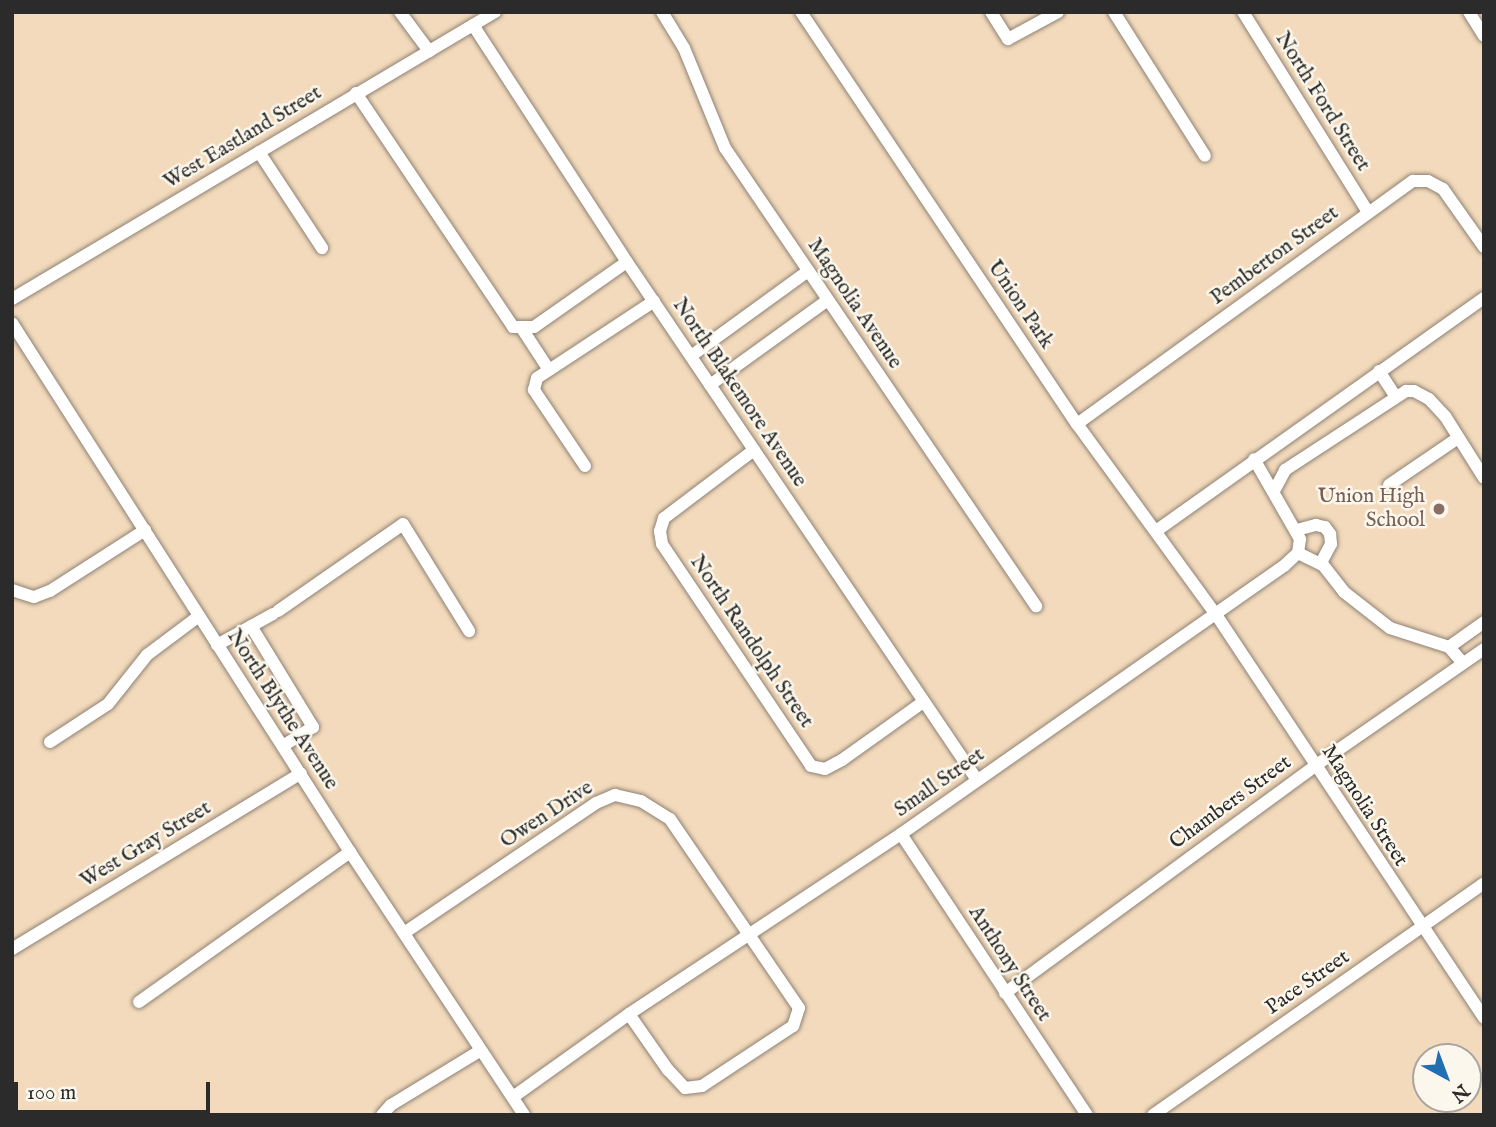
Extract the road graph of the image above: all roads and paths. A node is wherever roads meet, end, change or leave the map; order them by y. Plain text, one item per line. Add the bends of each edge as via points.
1 (400, 12) edge
2 (495, 12) edge
3 (662, 12) edge
4 (801, 12) edge
5 (991, 12) edge
6 (1058, 12) edge
7 (1114, 12) edge
8 (1243, 12) edge
9 (1469, 12) edge
10 (473, 25) junction
11 (1484, 36) edge
12 (429, 51) junction
13 (356, 93) junction
14 (258, 152) junction
15 (1205, 156) dead end
16 (1368, 212) junction
17 (1484, 247) edge
18 (322, 248) dead end
19 (627, 262) junction
20 (808, 271) junction
21 (1484, 298) edge
22 (12, 299) edge
23 (828, 300) junction
24 (654, 301) junction
25 (12, 323) edge
26 (521, 327) junction
27 (691, 356) junction
28 (549, 370) junction
29 (1379, 372) junction
30 (710, 385) junction
31 (1396, 397) junction
32 (1077, 424) junction
33 (1458, 438) junction
34 (754, 450) junction
35 (1254, 459) junction
36 (585, 466) dead end
37 (1484, 478) edge
38 (1389, 485) dead end
39 (1274, 491) junction
40 (145, 530) junction
41 (1297, 530) junction
42 (1156, 531) junction
43 (1298, 553) junction
44 (1321, 564) junction
45 (12, 590) edge
46 (1036, 606) dead end
47 (1215, 613) junction
48 (199, 616) junction
49 (1484, 622) edge
50 (251, 626) junction
51 (469, 631) dead end
52 (217, 645) junction
53 (1450, 646) junction
54 (1484, 649) edge
55 (1463, 663) junction
56 (923, 702) junction
57 (50, 741) dead end
58 (283, 746) junction
59 (1315, 766) junction
60 (300, 773) junction
61 (978, 780) junction
62 (901, 834) junction
63 (350, 852) junction
64 (1484, 883) edge
65 (1421, 927) junction
66 (404, 933) junction
67 (750, 933) junction
68 (12, 949) edge
69 (1005, 993) junction
70 (139, 1002) dead end
71 (629, 1014) junction
72 (1484, 1018) edge
73 (481, 1050) junction
74 (513, 1097) junction
75 (382, 1115) edge
76 (524, 1115) edge
77 (1087, 1115) edge
78 (1153, 1115) edge

1 - 12 street
2 - 10 street, West Eastland Street
3 - 20 street, Magnolia Avenue via 684,48 725,148
4 - 32 street, Union Park
5 - 6 street via 1008,40
7 - 15 street
8 - 16 street, North Ford Street
9 - 11 street
10 - 12 street, West Eastland Street
10 - 19 street, North Blakemore Avenue
12 - 13 street, West Eastland Street
13 - 14 street, West Eastland Street
13 - 26 street via 504,317 513,327
14 - 18 street
14 - 22 street, West Eastland Street
16 - 17 street, Pemberton Street via 1413,181 1429,181 1443,190
16 - 32 street, Pemberton Street
19 - 24 street, North Blakemore Avenue
19 - 26 street via 534,327
20 - 23 street, Magnolia Avenue
20 - 27 street
21 - 29 street
23 - 30 street
23 - 46 street, Magnolia Avenue
24 - 27 street, North Blakemore Avenue
24 - 28 street
25 - 40 street, North Blythe Avenue
26 - 28 street
27 - 30 street, North Blakemore Avenue
28 - 36 street via 537,378 534,390
29 - 31 street
29 - 35 street
30 - 34 street, North Blakemore Avenue
31 - 33 street via 1414,391 1429,399
31 - 39 street via 1285,470
32 - 42 street, Union Park
33 - 37 street
33 - 38 street
34 - 56 street, North Blakemore Avenue
34 - 56 street, North Randolph Street via 664,518 660,531 669,555 811,766 825,769 842,760
35 - 39 street
35 - 42 street
39 - 41 street
40 - 45 street via 50,591 34,597
40 - 48 street, North Blythe Avenue
41 - 43 street
41 - 44 street via 1316,525 1330,534 1331,544
42 - 47 street, Union Park
43 - 44 street
43 - 47 street, Small Street
44 - 53 street via 1343,592 1390,628
47 - 59 street, Magnolia Street
47 - 61 street, Small Street
48 - 52 street, North Blythe Avenue
48 - 57 street via 147,654 108,704
49 - 53 street
50 - 51 street via 403,524
50 - 52 street
50 - 58 street via 313,727
52 - 58 street, North Blythe Avenue
53 - 55 street
54 - 55 street, Chambers Street
55 - 59 street, Chambers Street
56 - 61 street, North Blakemore Avenue
58 - 60 street, North Blythe Avenue
59 - 65 street, Magnolia Street
59 - 69 street, Chambers Street
60 - 63 street, North Blythe Avenue
60 - 68 street, West Gray Street
61 - 62 street, Small Street
62 - 67 street, Small Street
62 - 69 street, Anthony Street
63 - 66 street, North Blythe Avenue
63 - 70 street
64 - 65 street, Pace Street
65 - 72 street, Magnolia Street
65 - 78 street, Pace Street
66 - 67 street, Owen Drive via 596,803 615,795 641,801 670,820
66 - 73 street, North Blythe Avenue
67 - 71 street, Small Street
67 - 71 street, Owen Drive via 799,1008 793,1026 702,1086 685,1088
69 - 77 street, Anthony Street
71 - 74 street, Small Street
73 - 74 street, North Blythe Avenue
73 - 75 street
74 - 76 street, North Blythe Avenue

